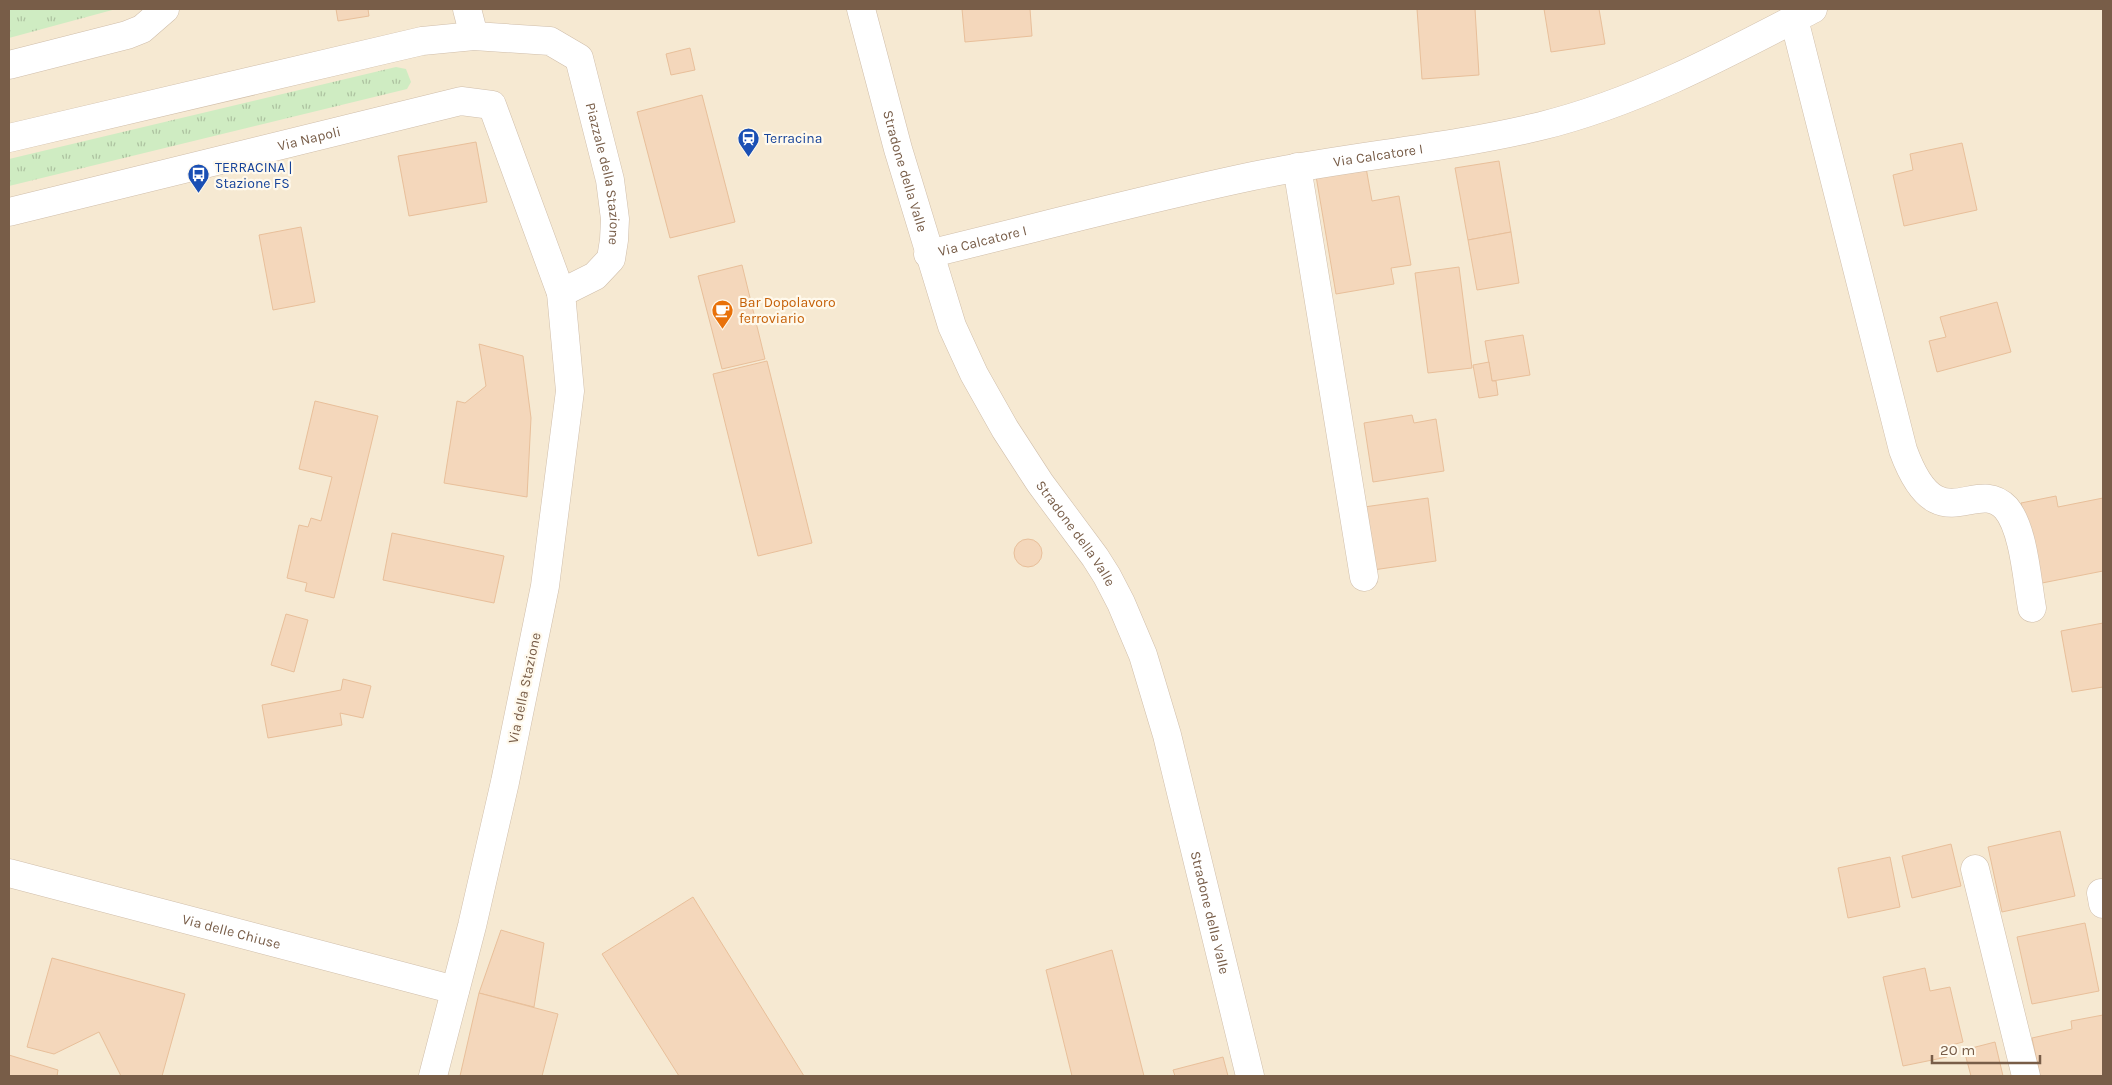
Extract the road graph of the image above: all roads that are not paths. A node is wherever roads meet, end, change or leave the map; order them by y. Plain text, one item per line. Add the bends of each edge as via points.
1 (165, 9) edge
2 (467, 9) edge
3 (861, 9) edge
4 (1804, 14) edge
5 (474, 36) junction
6 (9, 65) edge
7 (9, 138) edge
8 (1297, 167) junction
9 (9, 212) edge
10 (928, 254) junction
11 (561, 293) junction
12 (1364, 577) dead end
13 (2032, 608) dead end
14 (1975, 869) dead end
15 (9, 873) edge
16 (455, 990) junction
17 (433, 1076) edge
18 (1250, 1076) edge
19 (2026, 1076) edge

1 - 6 street via 142,29 127,35
2 - 5 street
3 - 10 street, Stradone della Valle
4 - 8 street, Via Calcatore I via 1683,75 1570,118 1500,136
4 - 13 street via 1900,441 1909,467 1923,490 1942,503 1982,499 1995,501 2005,508 2020,540
5 - 7 street via 403,45
5 - 11 street, Piazzale della Stazione via 550,41 578,58 610,180 614,240 610,259 595,276
8 - 10 street, Via Calcatore I
8 - 12 street
9 - 11 street, Via Napoli via 461,101 492,105
10 - 18 street, Stradone della Valle via 952,326 974,374 1021,455 1095,556 1132,627 1167,735
11 - 16 street, Via della Stazione via 570,391 545,586 505,782
14 - 19 street
15 - 16 street, Via delle Chiuse
16 - 17 street, Via della Stazione

